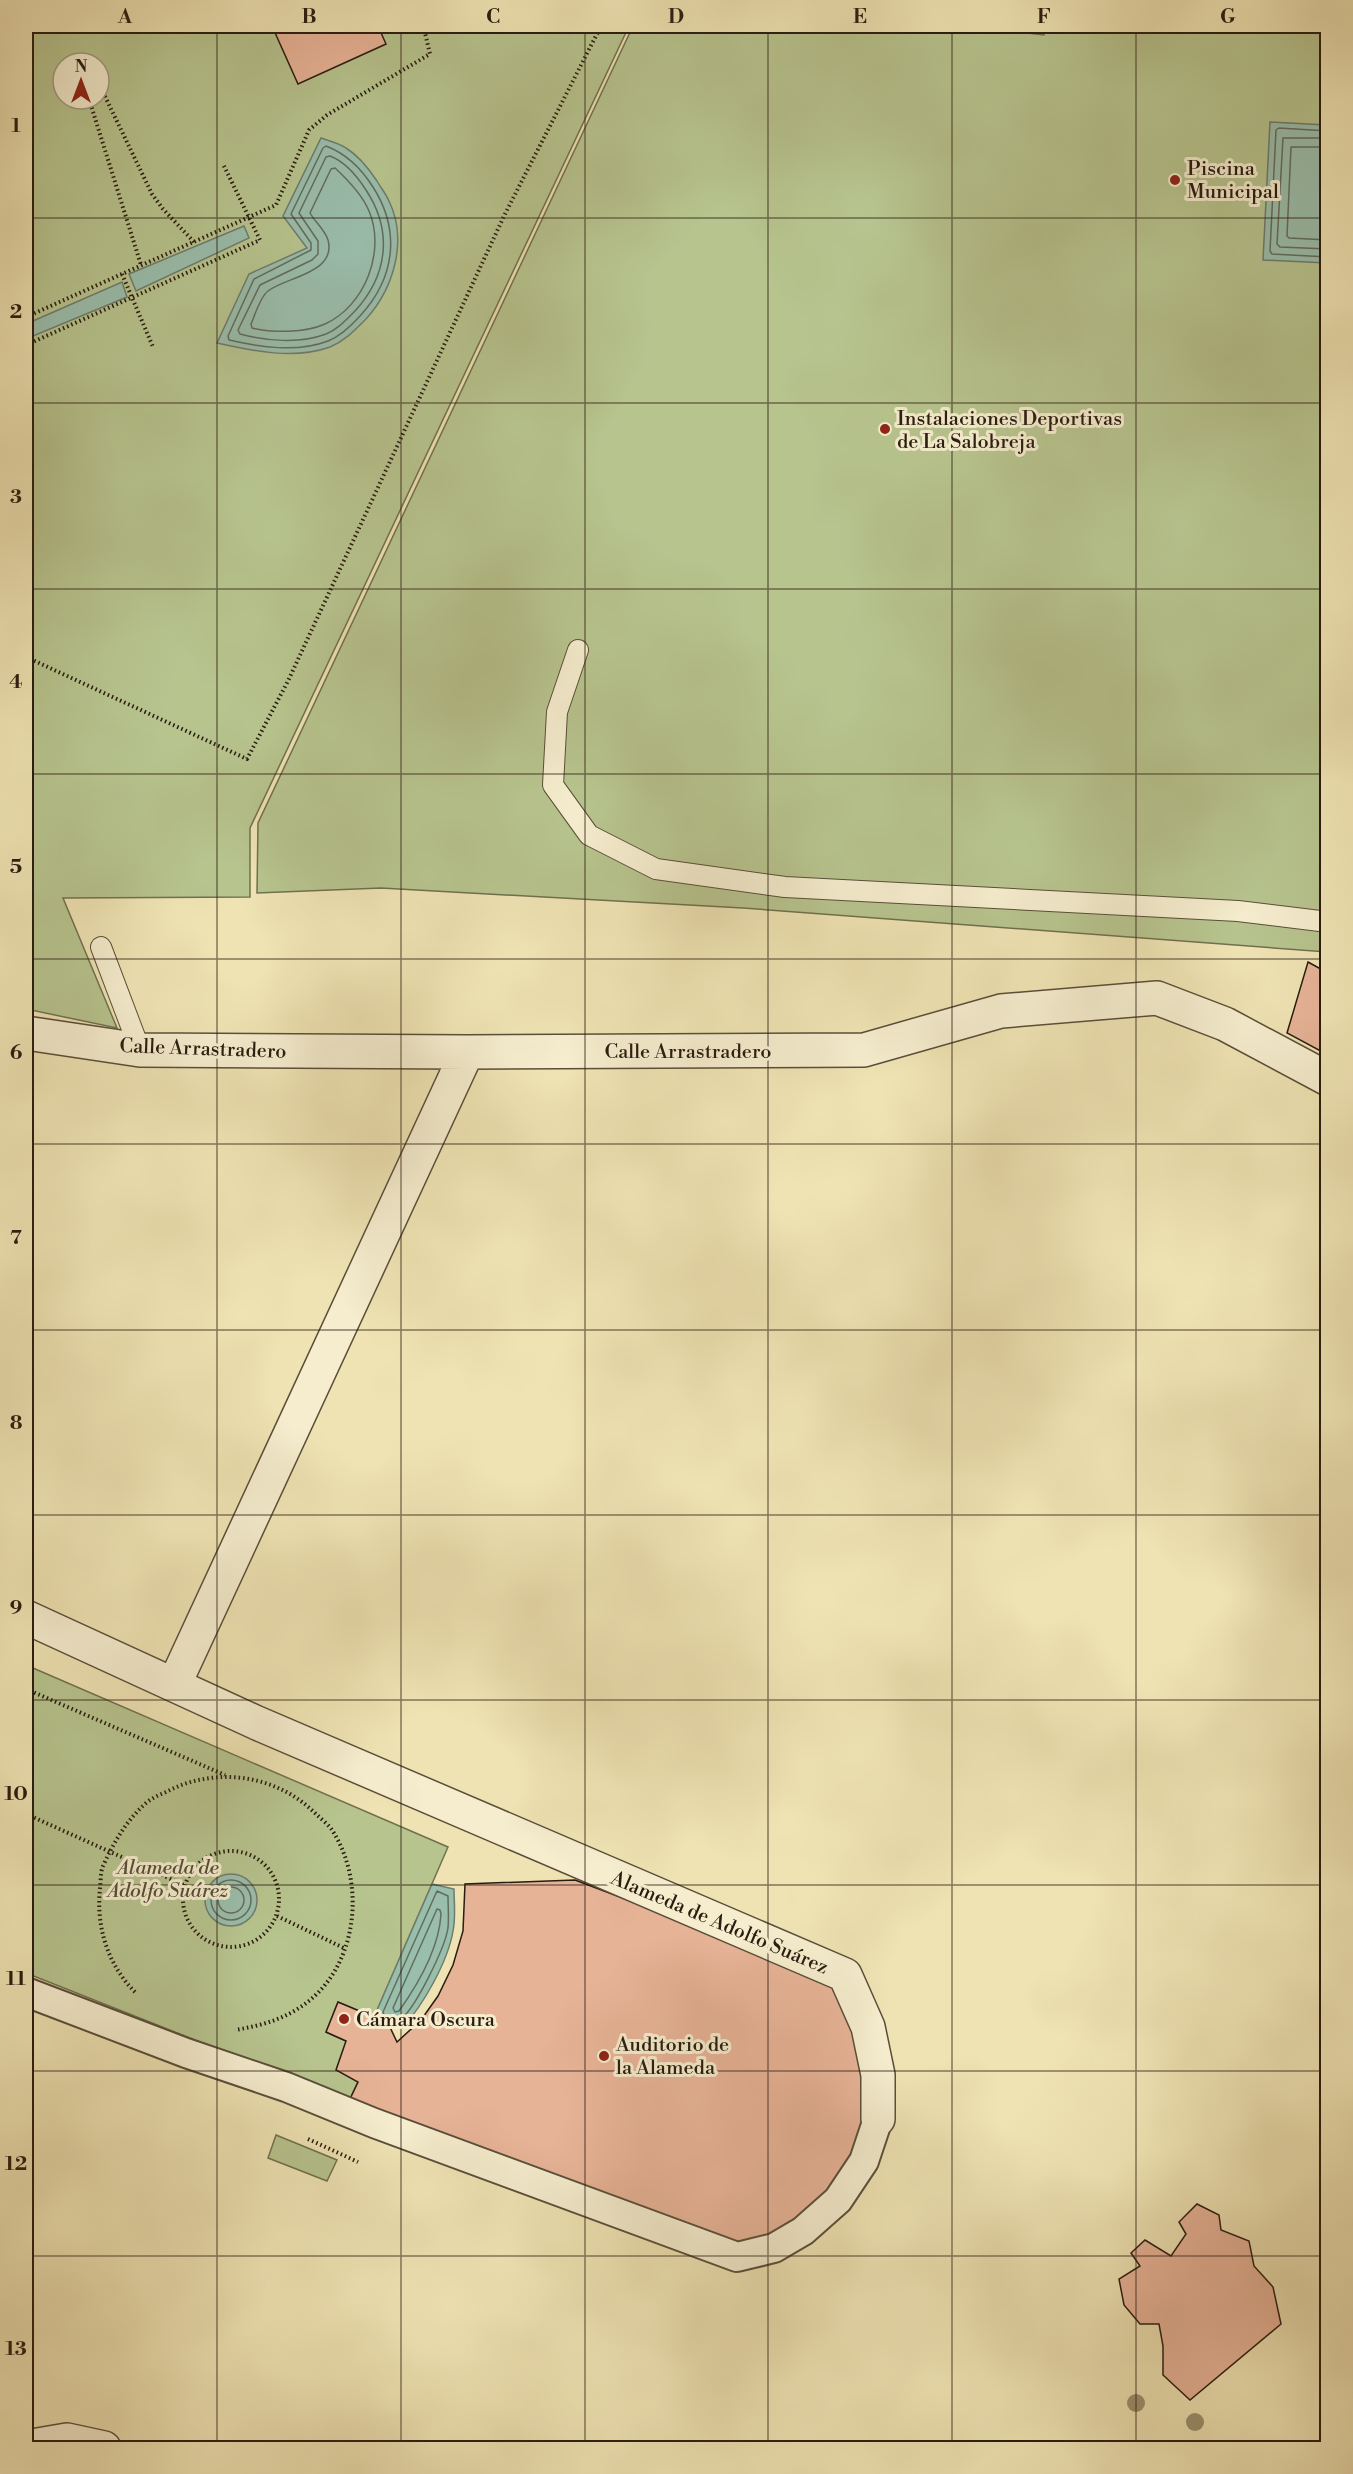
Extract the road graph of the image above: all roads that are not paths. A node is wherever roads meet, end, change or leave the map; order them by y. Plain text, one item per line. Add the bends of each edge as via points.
1 (578, 650) dead end
2 (1328, 922) edge
3 (101, 947) dead end
4 (26, 1033) edge
5 (140, 1050) junction
6 (467, 1052) junction
7 (1328, 1079) edge
8 (26, 1617) edge
9 (174, 1685) junction
10 (26, 1992) edge
11 (878, 2119) joint
12 (26, 2447) edge
13 (104, 2448) edge

1 - 2 lane via 556,712 553,785 589,835 656,869 785,887 1238,911
3 - 5 lane
4 - 5 street, Calle Arrastradero
5 - 6 street, Calle Arrastradero
6 - 7 street, Calle Arrastradero via 864,1050 1001,1011 1157,998 1225,1024
6 - 9 street
8 - 9 street, Alameda de Adolfo Suárez
9 - 11 street, Alameda de Adolfo Suárez via 845,1975 868,2027 878,2075
10 - 11 street, Alameda de Adolfo Suárez via 737,2257 774,2248 803,2231 838,2199 864,2161
12 - 13 street via 67,2440

